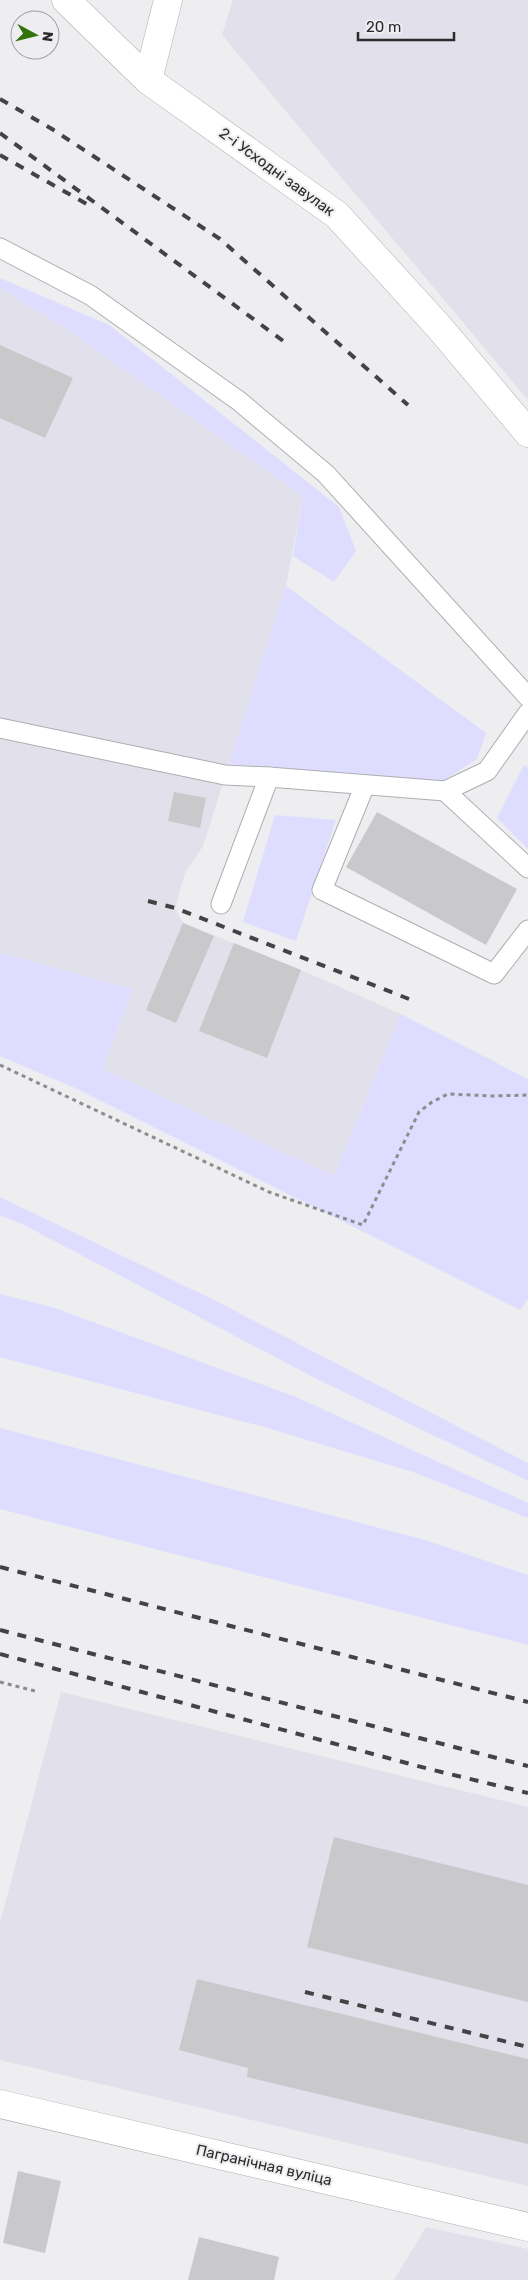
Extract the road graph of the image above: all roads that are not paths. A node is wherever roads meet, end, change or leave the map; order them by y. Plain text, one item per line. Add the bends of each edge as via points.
1 (66, 0) edge
2 (168, 0) edge
3 (148, 80) junction
4 (0, 248) edge
5 (528, 433) edge
6 (528, 697) edge
7 (528, 713) edge
8 (0, 728) edge
9 (269, 777) junction
10 (365, 785) junction
11 (445, 791) junction
12 (528, 868) edge
13 (221, 904) dead end
14 (528, 930) edge
15 (0, 2104) edge
16 (528, 2228) edge

1 - 3 street, 2-і Усходні завулак
2 - 3 street
3 - 5 street, 2-і Усходні завулак via 337,215
4 - 6 lane via 90,295 239,401 326,474
7 - 11 lane via 487,771
8 - 9 lane via 225,775
9 - 10 lane
9 - 13 lane
10 - 11 lane
10 - 14 lane via 322,890 494,974
11 - 12 lane
15 - 16 street, Пагранічная вуліца

